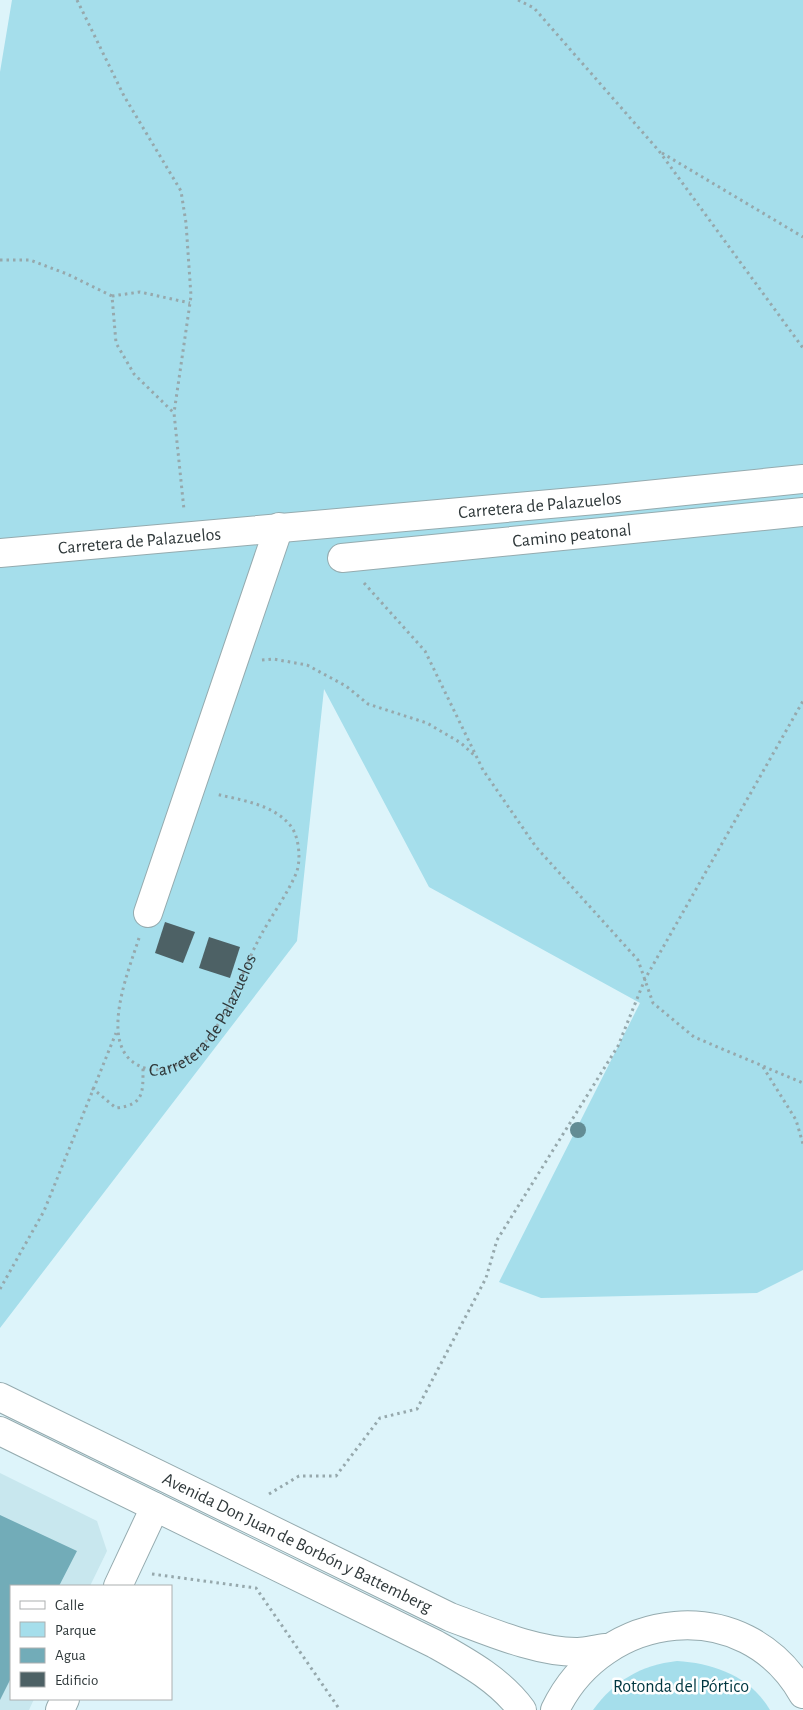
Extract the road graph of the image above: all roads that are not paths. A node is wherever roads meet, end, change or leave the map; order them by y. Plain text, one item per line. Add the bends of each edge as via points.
1 (803, 479) edge
2 (803, 512) edge
3 (278, 527) junction
4 (0, 553) edge
5 (342, 558) road end
6 (148, 913) road end
7 (0, 1397) edge
8 (0, 1431) edge
9 (155, 1507) junction
10 (118, 1585) edge
11 (606, 1648) junction
12 (803, 1694) edge
13 (522, 1710) edge
14 (555, 1710) edge

1 - 3 street, Carretera de Palazuelos via 607,500
2 - 5 street, Camino peatonal
3 - 4 street, Carretera de Palazuelos
3 - 6 street
7 - 11 street, Avenida Don Juan de Borbón y Battemberg via 450,1616 503,1636 551,1649 579,1652
8 - 9 street, Avenida Don Juan de Borbón y Battemberg
9 - 10 street
9 - 13 street, Avenida Don Juan de Borbón y Battemberg via 435,1644 474,1666 512,1697
11 - 12 street via 633,1634 663,1627 693,1625 722,1630 750,1642 775,1659
11 - 14 street via 582,1667

